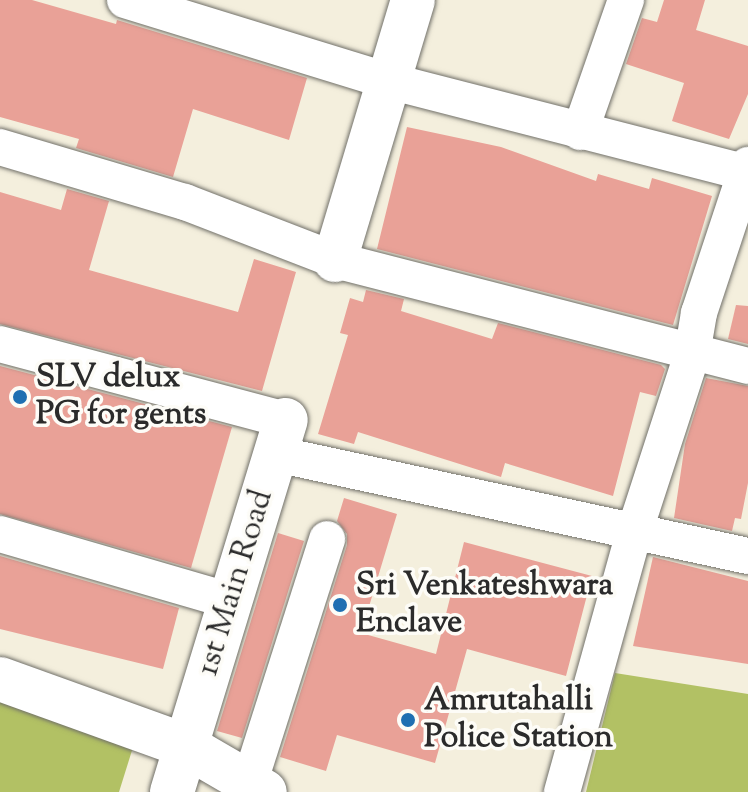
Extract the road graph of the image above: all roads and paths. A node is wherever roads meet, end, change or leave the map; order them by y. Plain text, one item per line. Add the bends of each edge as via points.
1 (125, 0) edge
2 (413, 0) edge
3 (626, 0) edge
4 (389, 81) junction
5 (580, 132) junction
6 (0, 147) edge
7 (747, 170) edge
8 (335, 260) junction
9 (0, 344) edge
10 (692, 354) junction
11 (748, 366) edge
12 (281, 437) junction
13 (634, 533) junction
14 (0, 534) edge
15 (327, 539) dead end
16 (748, 556) edge
17 (231, 601) junction
18 (0, 679) edge
19 (186, 746) junction
20 (257, 788) edge
21 (172, 792) edge
22 (562, 792) edge

1 - 4 street
2 - 4 street
3 - 5 street
4 - 5 street
4 - 8 street
5 - 7 street
6 - 8 street via 185,202
7 - 10 street via 699,313
8 - 10 street
9 - 12 street
10 - 11 street
10 - 13 street
12 - 13 street
12 - 17 street, 1st Main Road
13 - 16 street
13 - 22 street
14 - 17 street
15 - 20 street
17 - 19 street, 1st Main Road
18 - 19 street
19 - 20 street
19 - 21 street, 1st Main Road

